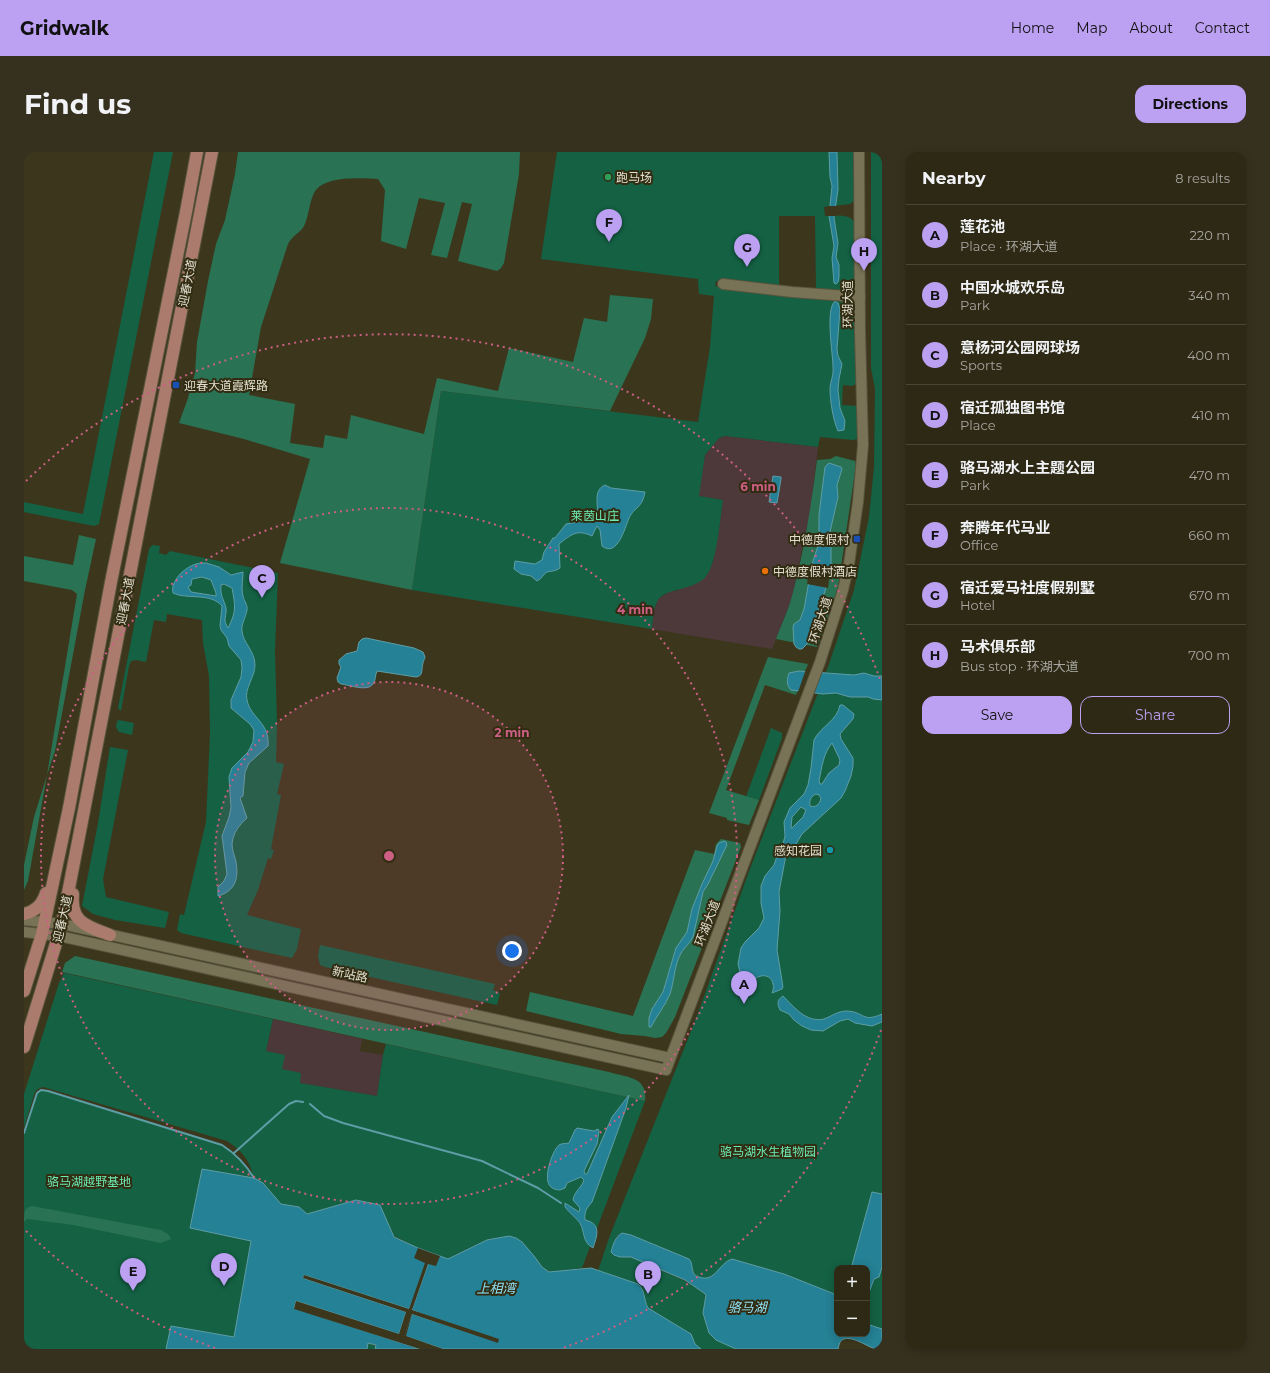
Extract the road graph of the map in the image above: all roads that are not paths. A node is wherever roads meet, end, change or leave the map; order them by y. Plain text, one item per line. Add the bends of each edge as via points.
1 (197, 152) edge
2 (212, 152) edge
3 (859, 152) edge
4 (192, 180) junction
5 (206, 183) junction
6 (723, 284) dead end
7 (860, 297) junction
8 (86, 800) junction
9 (69, 808) junction
10 (56, 866) junction
11 (73, 869) junction
12 (24, 914) edge
13 (24, 920) edge
14 (43, 928) junction
15 (61, 930) junction
16 (24, 932) edge
17 (110, 935) junction
18 (24, 991) edge
19 (24, 1047) edge
20 (670, 1058) junction
21 (666, 1070) joint

1 - 4 main road, 迎春大道
2 - 5 main road, 迎春大道
3 - 7 street, 环湖大道
4 - 5 main road
4 - 9 main road, 迎春大道 via 111,582
5 - 8 main road, 迎春大道
6 - 7 street
7 - 20 street, 环湖大道 via 863,445 853,544 847,576 818,666
8 - 11 main road, 迎春大道
8 - 17 main road via 72,903 78,919 84,925
9 - 10 main road, 迎春大道
9 - 12 main road via 44,899 39,908
10 - 11 main road
10 - 14 main road, 迎春大道
11 - 15 main road, 迎春大道
13 - 14 street, 新站路
14 - 15 street, 新站路
14 - 16 street, 新站路
14 - 18 main road, 迎春大道
15 - 17 street, 新站路
15 - 19 main road, 迎春大道
15 - 21 street, 新站路
17 - 20 street, 新站路
20 - 21 street, 环湖大道

